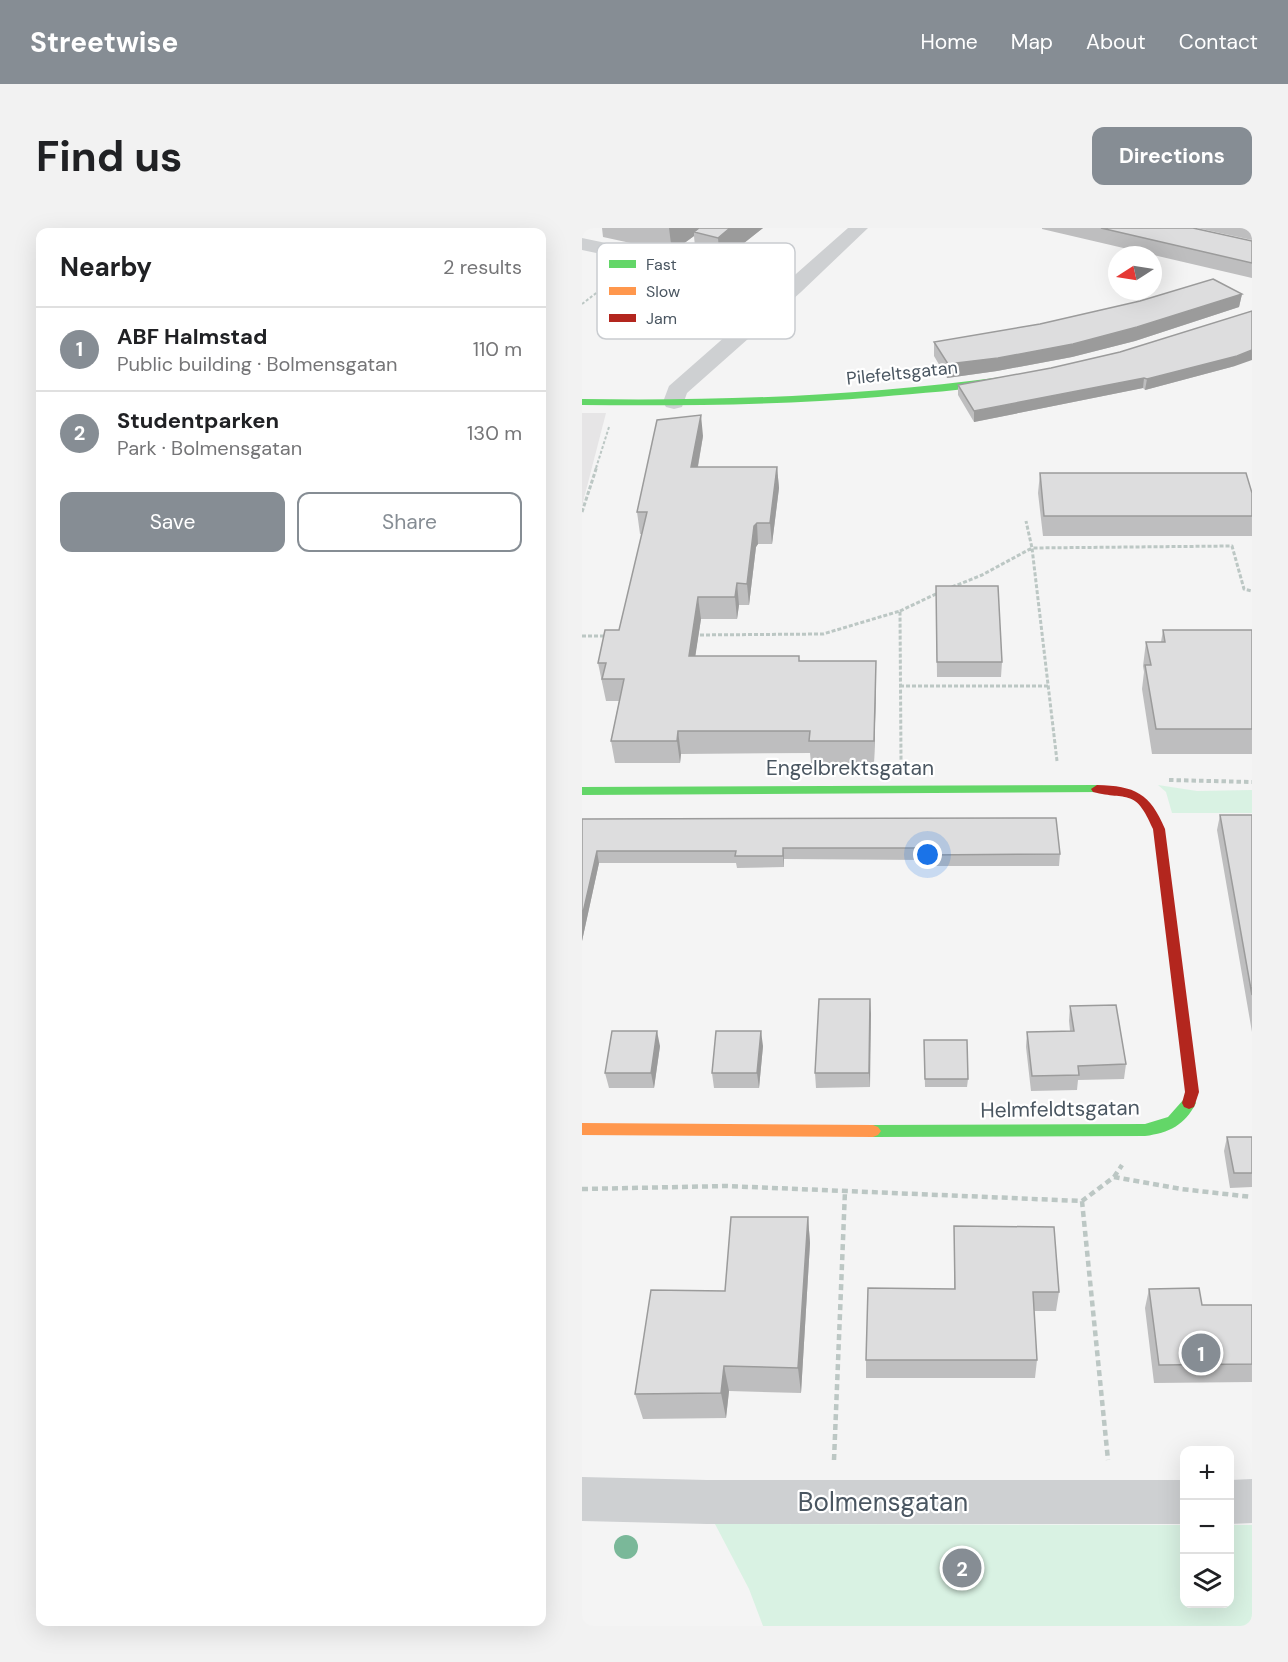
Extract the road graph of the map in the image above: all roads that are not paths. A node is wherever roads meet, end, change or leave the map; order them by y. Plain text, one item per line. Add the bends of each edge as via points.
1 (596, 228) edge
2 (859, 228) edge
3 (582, 238) edge
4 (582, 244) edge
5 (597, 247) edge
6 (795, 287) edge
7 (736, 339) edge
8 (1010, 378) edge
9 (582, 402) edge
10 (674, 402) junction
11 (1119, 789) joint
12 (582, 791) edge
13 (582, 1129) edge
14 (582, 1499) edge
15 (1252, 1501) edge
16 (1180, 1502) edge
17 (1234, 1502) edge

1 - 3 street
2 - 6 street
4 - 5 street
7 - 10 street via 677,391
8 - 10 street, Pilefeltsgatan via 851,397
9 - 10 street, Pilefeltsgatan
11 - 12 street, Engelbrektsgatan
11 - 13 street, Helmfeldtsgatan via 1143,797 1159,829 1192,1092 1189,1109 1180,1120 1162,1127 1125,1132
14 - 16 street, Bolmensgatan
15 - 17 street

